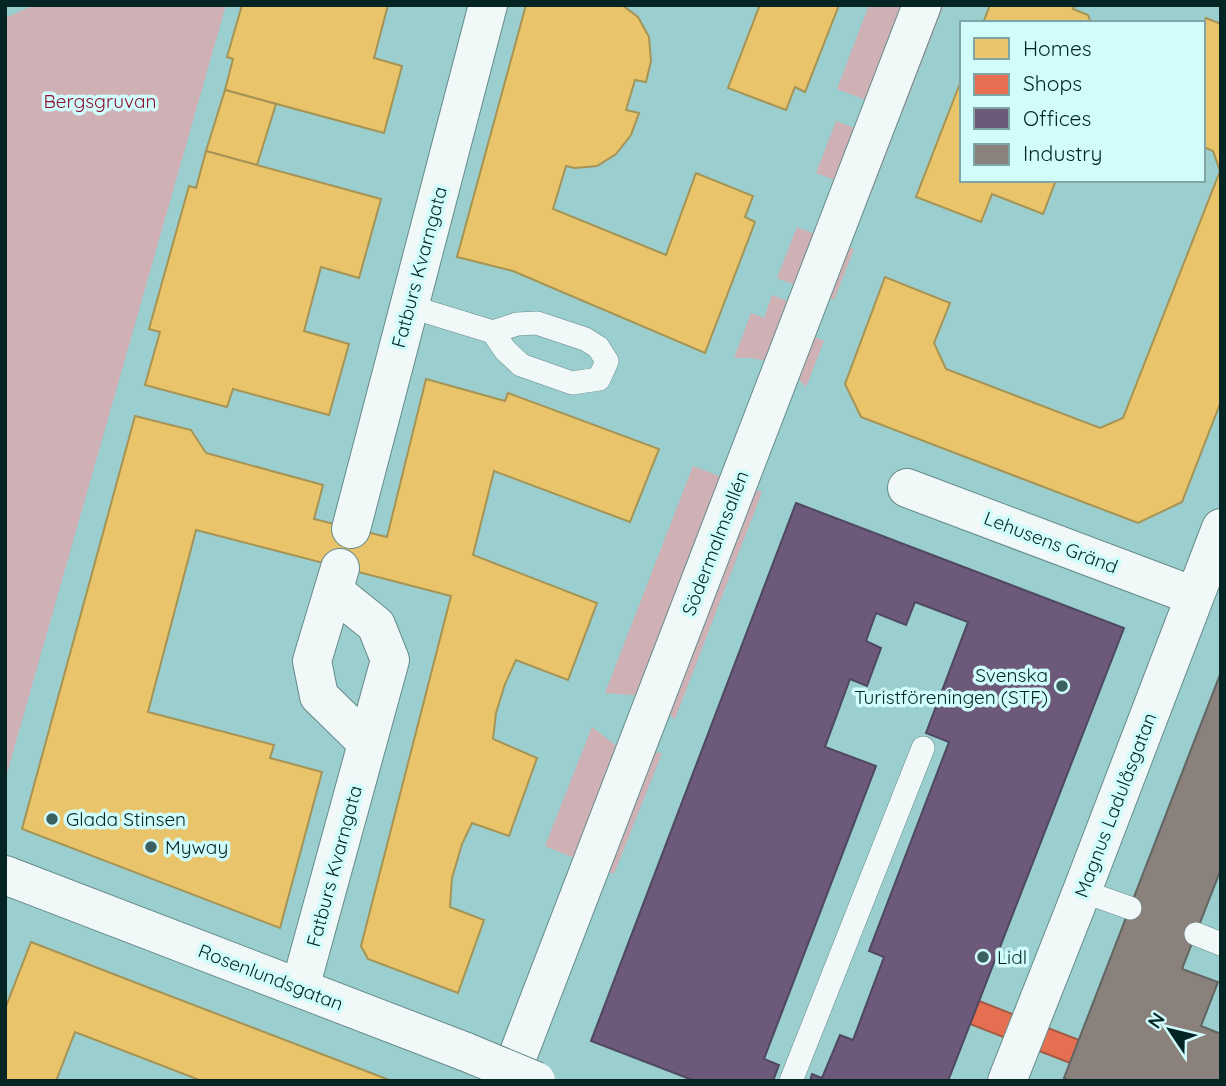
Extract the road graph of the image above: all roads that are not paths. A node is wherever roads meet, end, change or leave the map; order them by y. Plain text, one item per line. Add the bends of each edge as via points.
1 (488, 5) edge
2 (922, 5) edge
3 (408, 306) junction
4 (493, 332) dead end
5 (907, 488) dead end
6 (1221, 528) edge
7 (351, 529) dead end
8 (1206, 585) edge
9 (367, 743) junction
10 (923, 748) dead end
11 (7, 882) edge
12 (1082, 891) junction
13 (1130, 908) dead end
14 (1196, 934) dead end
15 (1221, 944) edge
16 (300, 988) junction
17 (508, 1081) edge
18 (536, 1081) edge
19 (790, 1081) edge
20 (1007, 1081) edge

1 - 3 street, Fatburs Kvarngata
2 - 17 street, Södermalmsallén
3 - 4 lane
3 - 7 street, Fatburs Kvarngata
5 - 8 street, Lehusens Gränd
6 - 8 street, Magnus Ladulåsgatan
8 - 12 street, Magnus Ladulåsgatan
9 - 9 street, Fatburs Kvarngata via 319,695 312,661 337,580 376,625 390,660
9 - 16 street, Fatburs Kvarngata
10 - 19 lane
11 - 16 street, Rosenlundsgatan
12 - 13 lane
12 - 20 street, Magnus Ladulåsgatan
14 - 15 lane
16 - 18 street, Rosenlundsgatan, bridge

